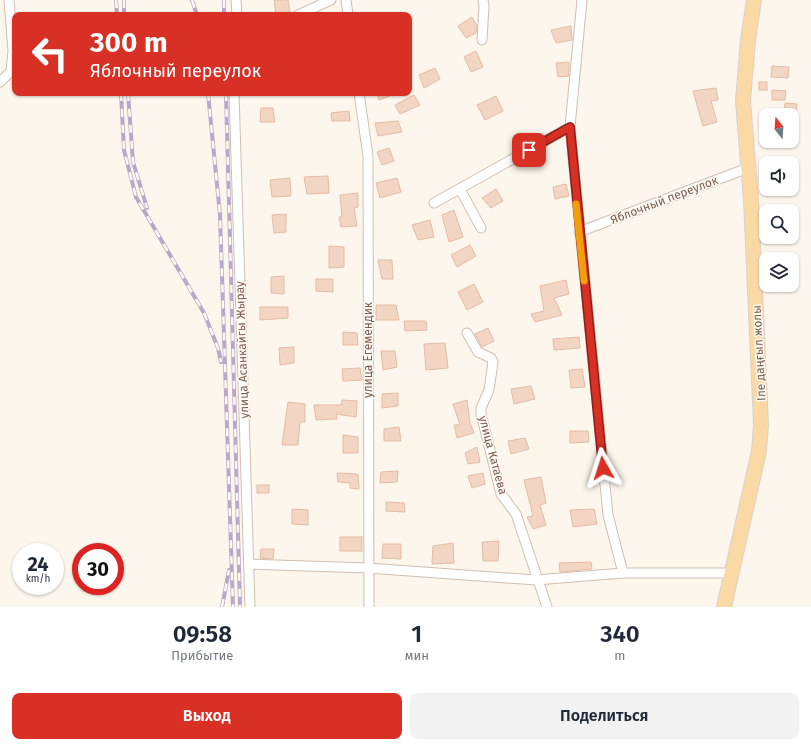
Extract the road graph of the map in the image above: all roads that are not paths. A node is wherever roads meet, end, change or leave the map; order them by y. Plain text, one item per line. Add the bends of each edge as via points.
1 (9, 0) edge
2 (236, 0) edge
3 (331, 0) edge
4 (346, 0) edge
5 (483, 0) edge
6 (582, 0) edge
7 (754, 0) edge
8 (237, 12) edge
9 (305, 12) edge
10 (348, 12) edge
11 (12, 38) edge
12 (482, 40) dead end
13 (12, 61) edge
14 (0, 82) edge
15 (234, 96) edge
16 (359, 96) edge
17 (570, 127) junction
18 (748, 168) junction
19 (460, 189) junction
20 (434, 203) dead end
21 (481, 228) dead end
22 (579, 232) junction
23 (467, 333) dead end
24 (249, 564) junction
25 (368, 568) junction
26 (623, 573) junction
27 (732, 573) junction
28 (536, 580) junction
29 (250, 607) edge
30 (369, 607) edge
31 (546, 607) edge
32 (724, 607) edge

1 - 11 street
2 - 8 street
3 - 9 street
4 - 10 street
5 - 12 street
6 - 17 street
7 - 18 main road, Іле даңғыл жолы via 743,101
13 - 14 street via 11,71
15 - 24 street, улица Асанкайгы Жырау
16 - 25 street, улица Егемендик via 368,156
17 - 19 street
17 - 22 street
18 - 22 street, Яблочный переулок
18 - 27 main road, Іле даңғыл жолы via 762,425 759,452
19 - 20 street
19 - 21 street
22 - 26 street via 608,515
23 - 28 street, улица Катаева via 478,352 491,358 493,362 489,390 481,414 501,494 516,514
24 - 25 street
24 - 29 street, улица Асанкайгы Жырау
25 - 28 street
25 - 30 street, улица Егемендик
26 - 27 street
26 - 28 street
27 - 32 main road, Іле даңғыл жолы
28 - 31 street, улица Катаева

